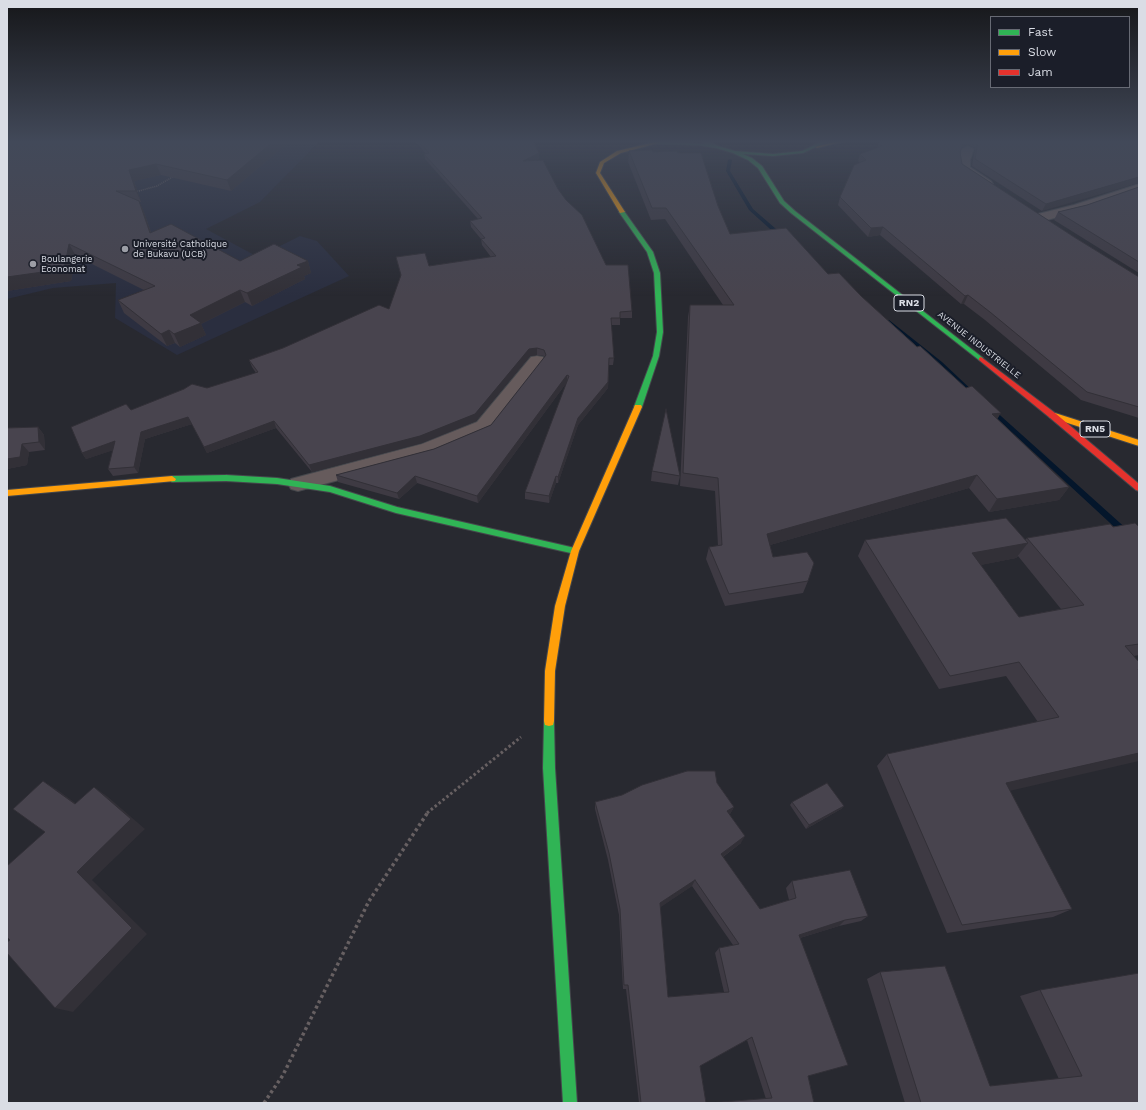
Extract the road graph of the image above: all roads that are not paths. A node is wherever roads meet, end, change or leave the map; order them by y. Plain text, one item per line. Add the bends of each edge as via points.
1 (610, 193) edge
2 (777, 193) edge
3 (1121, 193) edge
4 (1027, 210) edge
5 (1040, 218) junction
6 (1051, 226) edge
7 (537, 361) dead end
8 (1052, 415) junction
9 (1139, 443) edge
10 (298, 484) junction
11 (1139, 488) edge
12 (7, 493) edge
13 (575, 551) junction
14 (570, 1103) edge

1 - 13 main road via 650,252 657,273 660,332 656,356 644,392
2 - 8 main road, AVENUE INDUSTRIELLE / RN2 via 782,202 793,212
3 - 5 street
4 - 5 street
5 - 6 street
7 - 10 street via 484,426 428,449
8 - 9 main road, RN5
8 - 11 main road, AVENUE INDUSTRIELLE / RN2
10 - 12 main road via 226,478 174,479
10 - 13 main road via 330,489 396,510
13 - 14 main road via 560,606 550,671 548,768

